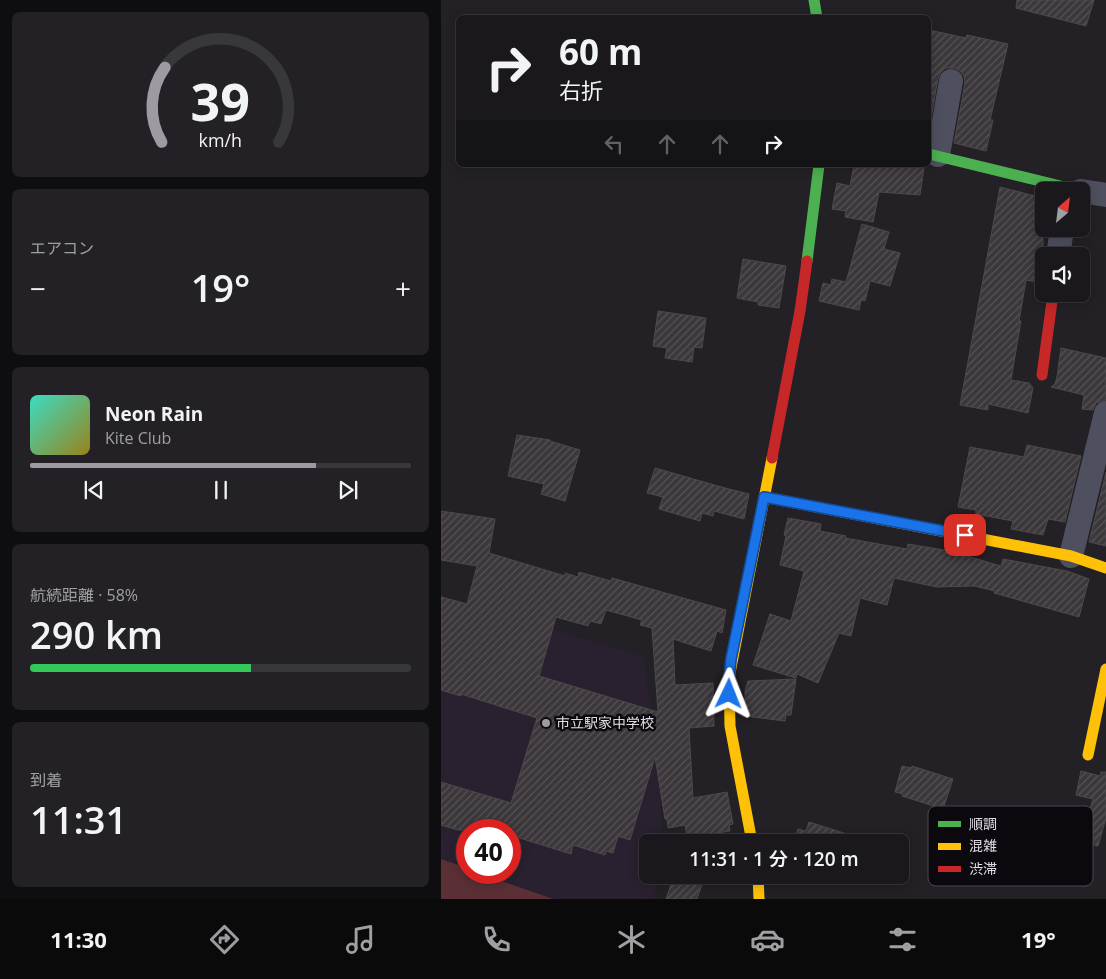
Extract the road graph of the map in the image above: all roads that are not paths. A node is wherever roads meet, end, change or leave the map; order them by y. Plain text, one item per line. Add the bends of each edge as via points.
1 (814, 0) edge
2 (816, 15) edge
3 (951, 80) dead end
4 (933, 154) edge
5 (819, 167) edge
6 (1040, 182) edge
7 (1090, 193) edge
8 (1106, 195) edge
9 (1052, 302) edge
10 (1042, 374) dead end
11 (1106, 413) edge
12 (764, 497) junction
13 (1071, 556) junction
14 (1106, 568) edge
15 (1106, 669) edge
16 (1088, 755) dead end
17 (750, 834) edge
18 (758, 884) edge
19 (759, 899) edge

1 - 2 street
3 - 4 street
4 - 6 street
5 - 12 street via 800,311
7 - 8 street
9 - 10 street
11 - 13 street
12 - 13 street
12 - 17 street via 729,678 730,726
13 - 14 street
15 - 16 street
18 - 19 street

